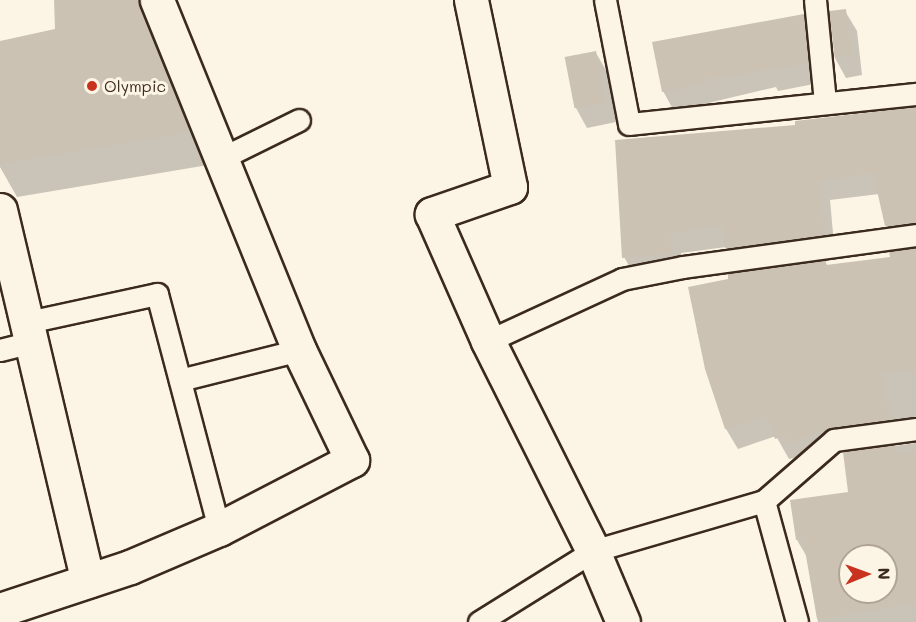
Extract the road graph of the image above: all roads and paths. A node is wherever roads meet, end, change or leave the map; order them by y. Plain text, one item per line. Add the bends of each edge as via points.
1 (157, 0) edge
2 (471, 0) edge
3 (605, 0) edge
4 (814, 0) edge
5 (916, 94) edge
6 (825, 102) junction
7 (299, 120) dead end
8 (220, 159) junction
9 (0, 210) edge
10 (916, 236) edge
11 (30, 332) junction
12 (488, 341) junction
13 (0, 350) edge
14 (299, 350) junction
15 (180, 380) junction
16 (916, 429) edge
17 (764, 501) junction
18 (219, 529) junction
19 (593, 551) junction
20 (88, 581) junction
21 (0, 610) edge
22 (479, 622) edge
23 (623, 622) edge
24 (796, 622) edge

1 - 8 street
2 - 12 street via 510,187 432,214
3 - 6 lane via 629,124
4 - 6 lane
5 - 6 lane
7 - 8 lane
8 - 14 street
9 - 11 street
10 - 12 lane via 683,267 622,279
11 - 13 lane
11 - 15 lane via 157,294
11 - 20 street
12 - 19 street
14 - 15 lane
14 - 18 street via 352,460
15 - 18 lane
16 - 17 lane via 834,440
17 - 19 lane
17 - 24 lane
18 - 20 street
19 - 22 lane
19 - 23 street
20 - 21 street

